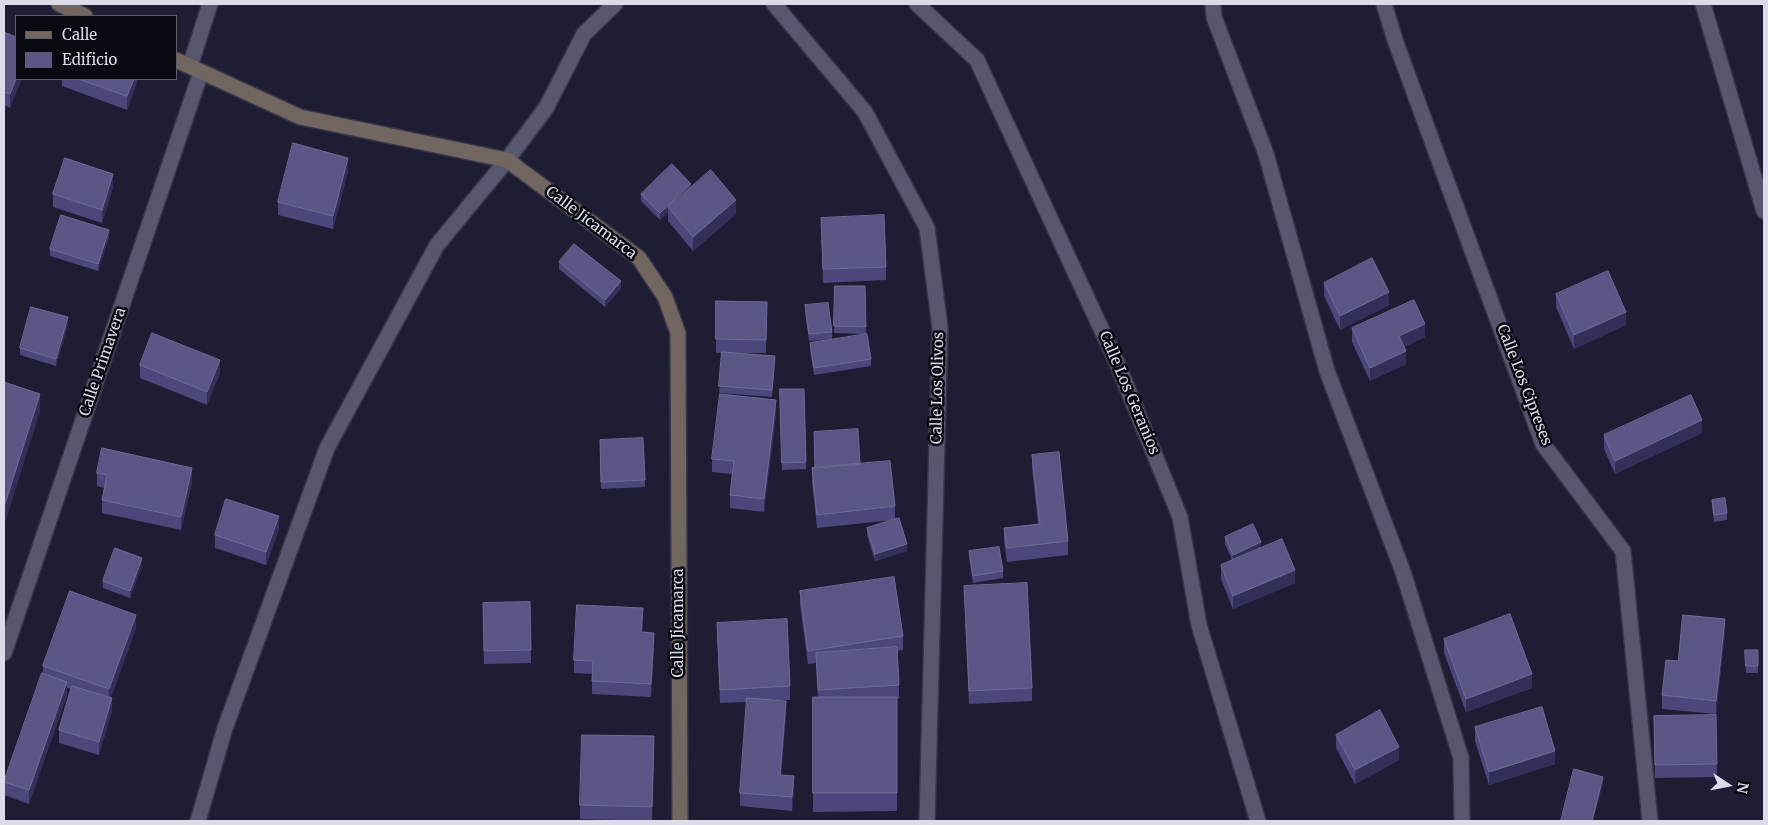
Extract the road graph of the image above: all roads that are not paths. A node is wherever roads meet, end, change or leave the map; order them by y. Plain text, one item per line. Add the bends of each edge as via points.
1 (59, 4) edge
2 (210, 4) edge
3 (615, 4) edge
4 (774, 4) edge
5 (916, 4) edge
6 (1213, 4) edge
7 (1384, 4) edge
8 (1703, 4) edge
9 (83, 15) edge
10 (189, 66) edge
11 (507, 160) junction
12 (1764, 211) edge
13 (4, 653) edge
14 (198, 821) edge
15 (680, 821) edge
16 (927, 821) edge
17 (1258, 821) edge
18 (1462, 821) edge
19 (1650, 821) edge

1 - 9 street
2 - 10 street, Calle Primavera
3 - 11 street via 584,34 546,108
4 - 16 street, Calle Los Olivos via 865,112 927,228 940,327
5 - 17 street, Calle Los Geranios via 977,60 1117,363 1180,517 1199,625
6 - 18 street via 1214,16 1266,154 1327,370 1403,572 1461,758
7 - 19 street, Calle Los Cipreses via 1543,444 1623,551
8 - 12 street
10 - 11 street, Calle Jicamarca via 300,117
10 - 13 street, Calle Primavera
11 - 14 street via 437,245 327,448 225,728
11 - 15 street, Calle Jicamarca via 639,258 665,297 678,333

